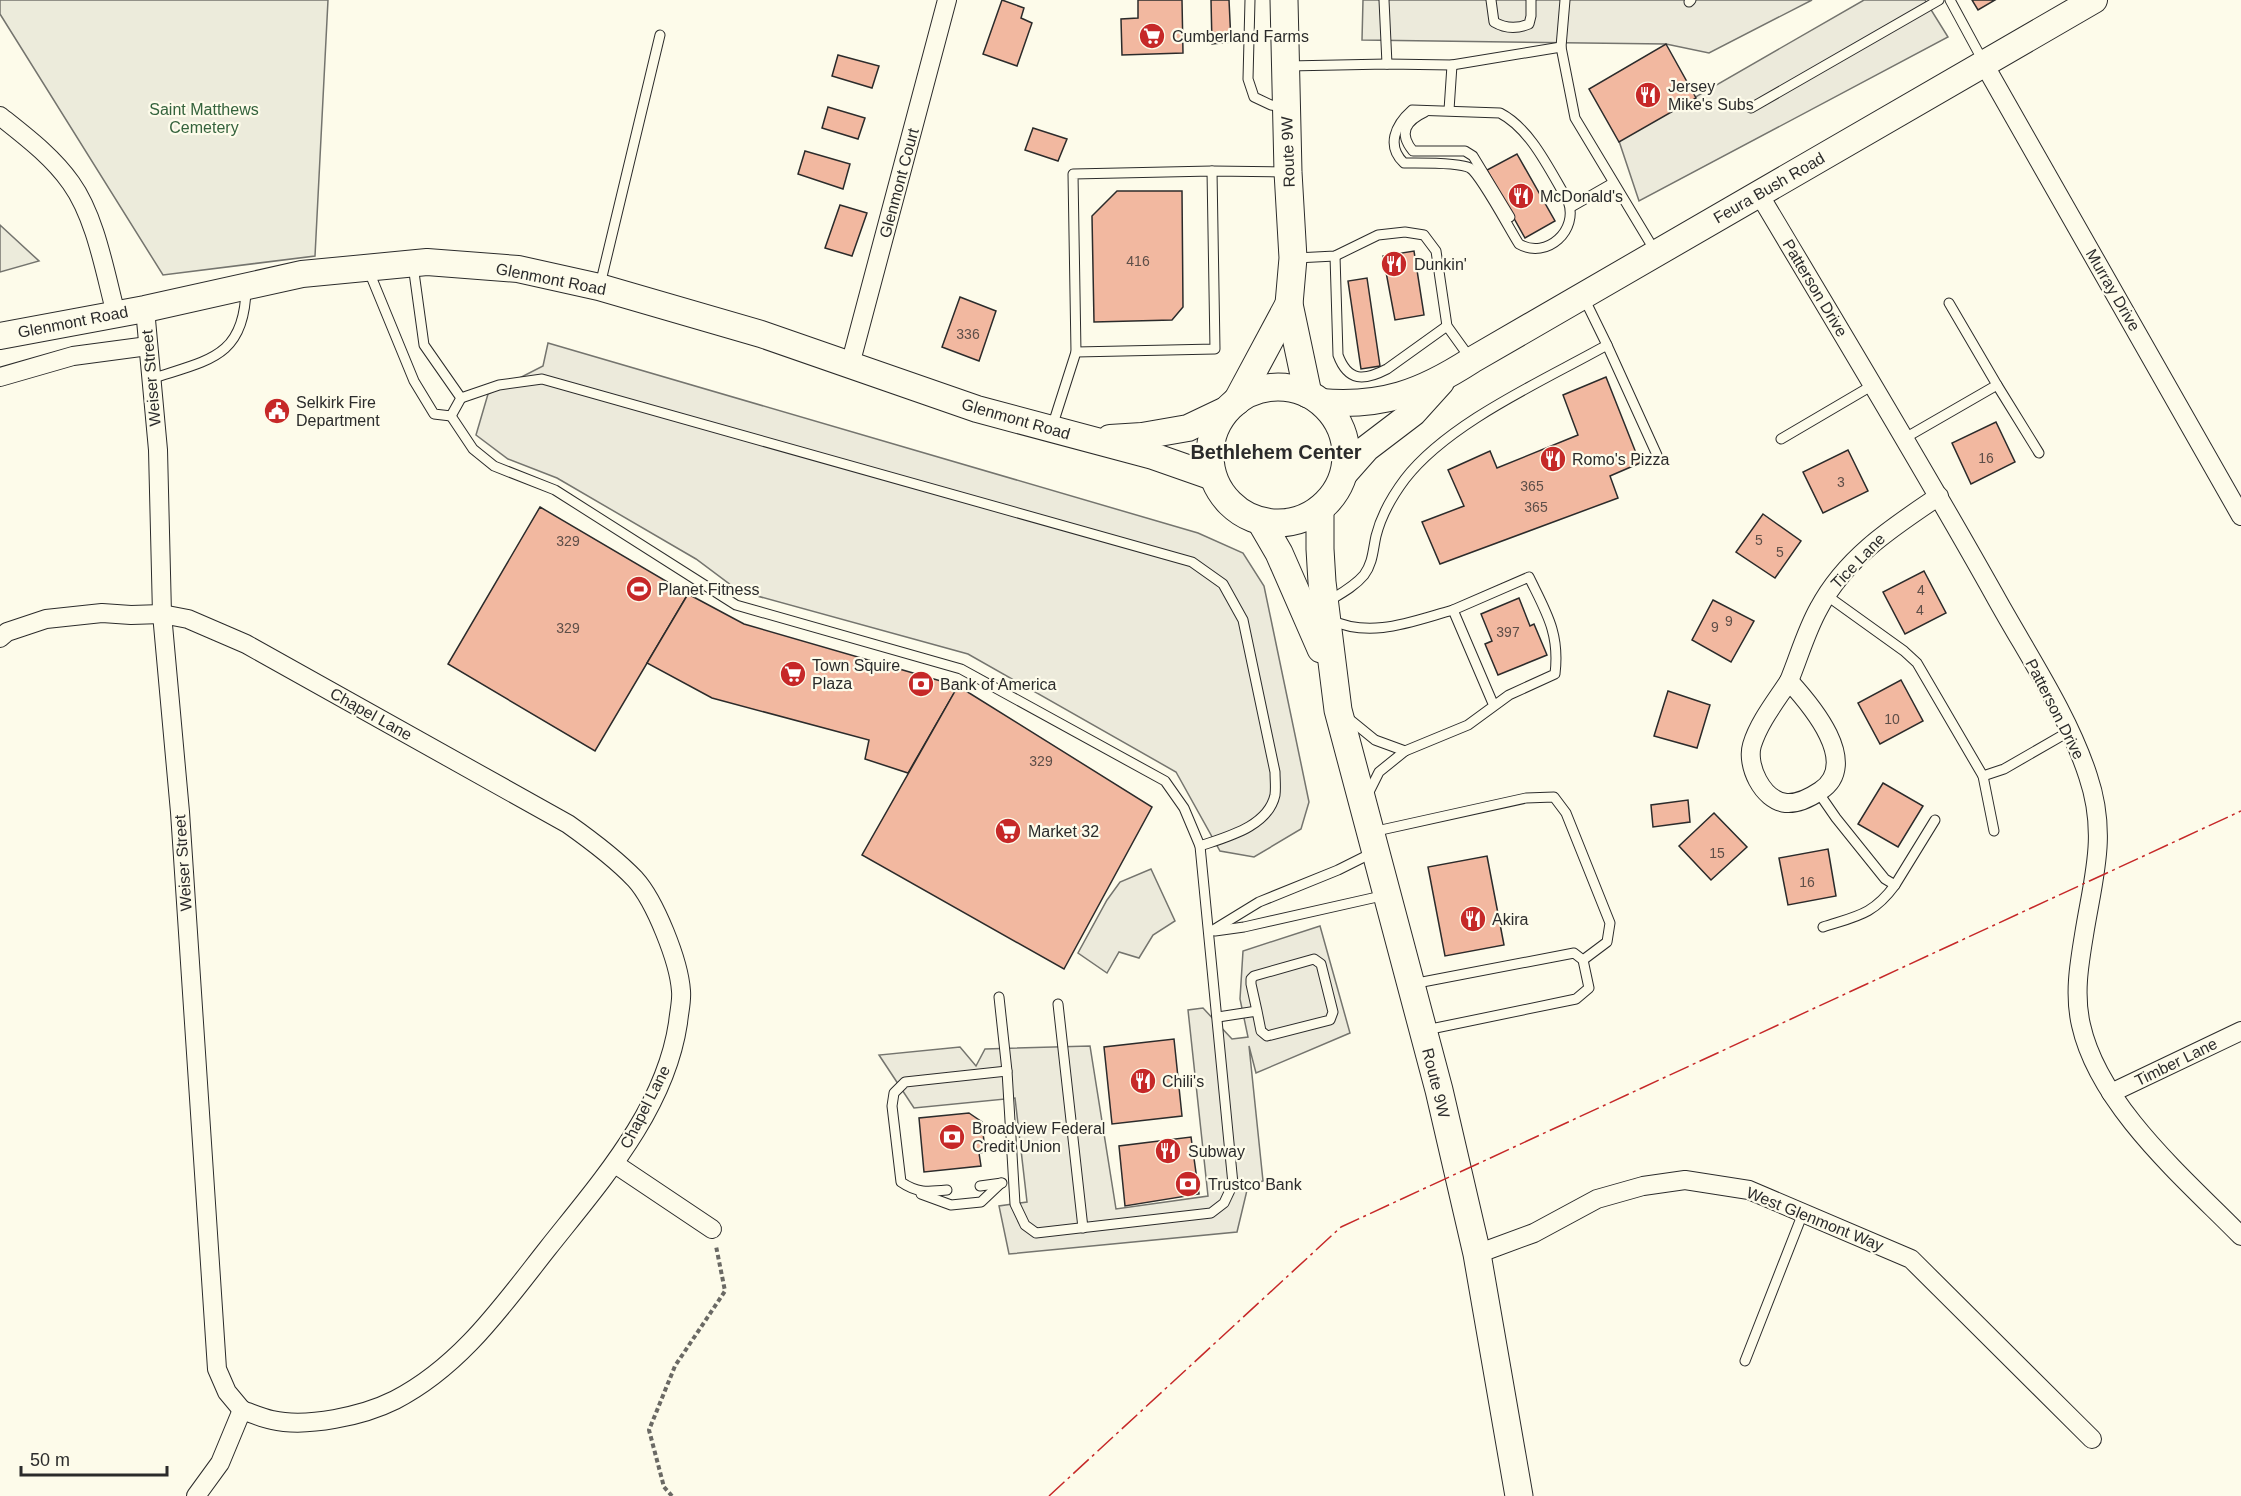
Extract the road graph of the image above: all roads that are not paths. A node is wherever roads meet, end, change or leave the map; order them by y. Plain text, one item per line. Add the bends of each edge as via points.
1 (947, 0) edge
2 (1250, 0) edge
3 (1284, 0) edge
4 (1384, 0) edge
5 (1491, 0) edge
6 (1531, 0) edge
7 (1565, 0) edge
8 (1939, 0) edge
9 (1950, 0) edge
10 (2094, 0) edge
11 (660, 35) dead end
12 (1561, 47) junction
13 (1387, 64) junction
14 (1984, 64) junction
15 (1452, 65) junction
16 (1285, 66) junction
17 (1286, 107) junction
18 (1751, 108) dead end
19 (1430, 110) junction
20 (1449, 110) junction
21 (0, 116) edge
22 (1212, 171) junction
23 (1288, 172) junction
24 (1613, 183) junction
25 (1759, 194) junction
26 (1570, 207) junction
27 (1540, 249) junction
28 (1656, 253) junction
29 (1335, 256) junction
30 (1293, 258) junction
31 (413, 263) junction
32 (367, 267) junction
33 (246, 286) junction
34 (599, 287) junction
35 (1582, 296) junction
36 (1949, 303) dead end
37 (1289, 304) junction
38 (145, 309) junction
39 (116, 314) junction
40 (1447, 326) junction
41 (0, 336) edge
42 (1607, 345) junction
43 (148, 346) junction
44 (1076, 352) junction
45 (1472, 360) junction
46 (850, 365) junction
47 (0, 377) edge
48 (1445, 377) junction
49 (151, 379) junction
50 (1873, 384) junction
51 (1997, 385) junction
52 (461, 398) junction
53 (1315, 398) junction
54 (1232, 405) junction
55 (452, 416) junction
56 (1051, 429) junction
57 (1905, 438) junction
58 (1781, 439) dead end
59 (1087, 440) junction
60 (2039, 453) dead end
61 (1657, 455) dead end
62 (1344, 474) junction
63 (1213, 477) junction
64 (1939, 496) junction
65 (1320, 509) junction
66 (2241, 516) edge
67 (1261, 522) junction
68 (1826, 595) junction
69 (1453, 610) junction
70 (1326, 611) junction
71 (162, 614) junction
72 (0, 638) edge
73 (1332, 675) junction
74 (1790, 681) junction
75 (1494, 706) junction
76 (1338, 710) junction
77 (2070, 731) junction
78 (1405, 751) junction
79 (1983, 776) junction
80 (1818, 792) junction
81 (1363, 803) junction
82 (1935, 820) dead end
83 (1994, 831) dead end
84 (1374, 842) junction
85 (1200, 846) junction
86 (1895, 885) junction
87 (1388, 894) junction
88 (1823, 927) dead end
89 (1210, 932) junction
90 (1583, 960) junction
91 (1411, 984) junction
92 (999, 997) dead end
93 (1058, 1005) dead end
94 (1257, 1011) junction
95 (1218, 1017) junction
96 (1423, 1031) junction
97 (2241, 1031) edge
98 (1006, 1071) junction
99 (2111, 1093) junction
100 (615, 1164) junction
101 (1014, 1181) junction
102 (1001, 1183) junction
103 (980, 1186) dead end
104 (913, 1190) junction
105 (947, 1190) dead end
106 (1803, 1213) junction
107 (1083, 1228) junction
108 (712, 1229) road end
109 (2241, 1236) edge
110 (1477, 1254) junction
111 (1745, 1361) dead end
112 (242, 1410) junction
113 (2092, 1439) dead end
114 (196, 1496) edge
115 (1519, 1496) edge

1 - 46 street, Glenmont Court
2 - 17 lane via 1248,79 1254,97
3 - 16 main road, Route 9W
4 - 13 lane
5 - 6 lane via 1494,22 1519,28 1529,24
7 - 12 lane
8 - 18 lane
9 - 14 lane
10 - 14 main road, Feura Bush Road
11 - 34 lane
12 - 15 lane
12 - 24 lane via 1575,118
13 - 15 lane
13 - 16 lane
14 - 25 main road, Feura Bush Road
14 - 66 street, Murray Drive
15 - 20 lane
16 - 17 main road, Route 9W
17 - 23 main road, Route 9W
19 - 20 lane
19 - 27 lane via 1412,118 1406,126 1408,145 1413,151 1465,151 1473,156 1523,240
19 - 27 lane via 1412,110 1401,119 1395,134 1397,156 1404,163 1470,168 1519,244
20 - 26 lane via 1500,112 1511,118 1523,129
21 - 39 street via 50,158 83,203
22 - 23 lane
22 - 44 lane via 1073,174
22 - 44 lane via 1215,350
23 - 30 main road, Route 9W
24 - 26 lane
24 - 28 lane
25 - 28 main road, Feura Bush Road
25 - 50 street, Patterson Drive
26 - 27 lane via 1568,228
28 - 35 main road, Feura Bush Road
29 - 30 lane
29 - 40 lane via 1378,236 1416,232 1424,235 1436,252
29 - 40 lane via 1338,355 1341,365 1356,377 1387,369
30 - 37 main road, Route 9W
31 - 32 main road, Glenmont Road
31 - 34 main road, Glenmont Road via 518,269
31 - 52 lane via 424,345
32 - 33 main road, Glenmont Road via 302,274
32 - 55 lane via 414,381 434,414
33 - 38 main road, Glenmont Road
33 - 49 lane via 246,309 240,329 227,348 200,363
34 - 46 main road, Glenmont Road via 761,334
35 - 42 lane
35 - 45 main road, Feura Bush Road
36 - 51 lane
37 - 53 main road, Route 9W
37 - 54 main road, Route 9W
38 - 39 main road, Glenmont Road
38 - 43 street, Weiser Street
39 - 41 main road, Glenmont Road
40 - 45 lane
42 - 61 lane
42 - 70 lane via 1483,414 1430,451 1386,510 1364,574
43 - 47 street via 73,356
43 - 49 street, Weiser Street
44 - 56 lane
45 - 48 main road, Feura Bush Road
46 - 56 main road, Glenmont Road via 977,410
48 - 53 main road, Feura Bush Road via 1389,400 1348,404
48 - 62 main road, Feura Bush Road via 1413,413 1367,448
49 - 71 street, Weiser Street via 158,450
50 - 57 street, Patterson Drive
50 - 58 lane
51 - 57 lane
51 - 60 lane
52 - 55 lane
52 - 85 lane via 500,384 542,379 1192,562 1223,584 1243,620 1275,772 1275,797 1265,815 1241,832
53 - 54 main road via 1290,388 1271,387 1253,392
53 - 62 main road via 1335,417 1343,435
54 - 59 main road, Glenmont Road via 1188,428
54 - 63 main road via 1217,423 1211,441
55 - 85 lane via 473,449 494,466 555,490 736,605 961,669 1165,781 1184,808
56 - 59 main road, Glenmont Road
57 - 64 street, Patterson Drive
59 - 63 main road, Glenmont Road via 1153,456
62 - 65 main road via 1335,493
63 - 67 main road via 1223,497 1240,513
64 - 68 street, Tice Lane via 1879,537
64 - 77 street, Patterson Drive
65 - 67 main road via 1282,524
65 - 70 main road, Route 9W
67 - 73 main road, Route 9W via 1276,546
68 - 74 street, Tice Lane
68 - 79 lane via 1917,663
69 - 70 lane via 1368,630 1344,626
69 - 75 lane
69 - 75 lane via 1529,577 1548,616 1558,653 1555,674 1509,694
70 - 73 main road, Route 9W
71 - 72 street, Chapel Lane via 102,613 46,619
71 - 100 street, Chapel Lane via 188,619 246,644 516,795 578,831 637,881 674,955 681,991 680,1010 675,1041 662,1078
71 - 112 street, Weiser Street via 180,812 217,1369 227,1392
73 - 76 main road, Route 9W
74 - 80 street via 1816,711 1835,753 1831,780
74 - 80 street, Tice Lane via 1752,745 1753,764 1758,781 1776,799 1786,803
75 - 78 lane via 1468,725
76 - 78 lane via 1375,740
76 - 81 main road, Route 9W
77 - 79 lane via 2004,769
77 - 99 street, Patterson Drive via 2089,778 2099,829 2099,854 2077,975 2080,1022 2090,1056
78 - 81 lane via 1379,772
79 - 83 lane
80 - 86 lane via 1886,879
81 - 84 main road, Route 9W
82 - 86 lane
84 - 87 main road, Route 9W
84 - 89 lane via 1338,870 1259,902
84 - 90 lane via 1526,798 1554,797 1566,813 1610,923 1606,942
85 - 89 lane
86 - 88 lane via 1871,911
87 - 89 lane
87 - 91 main road, Route 9W
89 - 95 lane
90 - 91 lane via 1574,953
90 - 96 lane via 1589,988 1576,999
91 - 96 main road, Route 9W
92 - 98 lane
93 - 107 lane
94 - 94 lane via 1261,1031 1267,1036 1330,1020 1333,1012 1321,964 1314,959 1254,976 1251,984
94 - 95 lane
95 - 107 lane via 1233,1184 1224,1203 1210,1213
96 - 110 main road, Route 9W
97 - 99 street, Timber Lane
98 - 101 lane
98 - 104 lane via 905,1082 894,1093 892,1106 901,1182
99 - 109 street, Patterson Drive via 2157,1152
100 - 108 street
100 - 112 street, Chapel Lane via 487,1325 429,1380 394,1401 347,1417 304,1423 271,1420
101 - 102 lane
101 - 107 lane via 1016,1204 1025,1225 1036,1233
102 - 103 lane
102 - 104 lane via 981,1202 951,1205
104 - 105 lane
106 - 110 street, West Glenmont Way via 1749,1190 1685,1180 1597,1199 1534,1233
106 - 111 lane
106 - 113 street, West Glenmont Way via 1911,1259
110 - 115 main road, Route 9W
112 - 114 street via 220,1463

